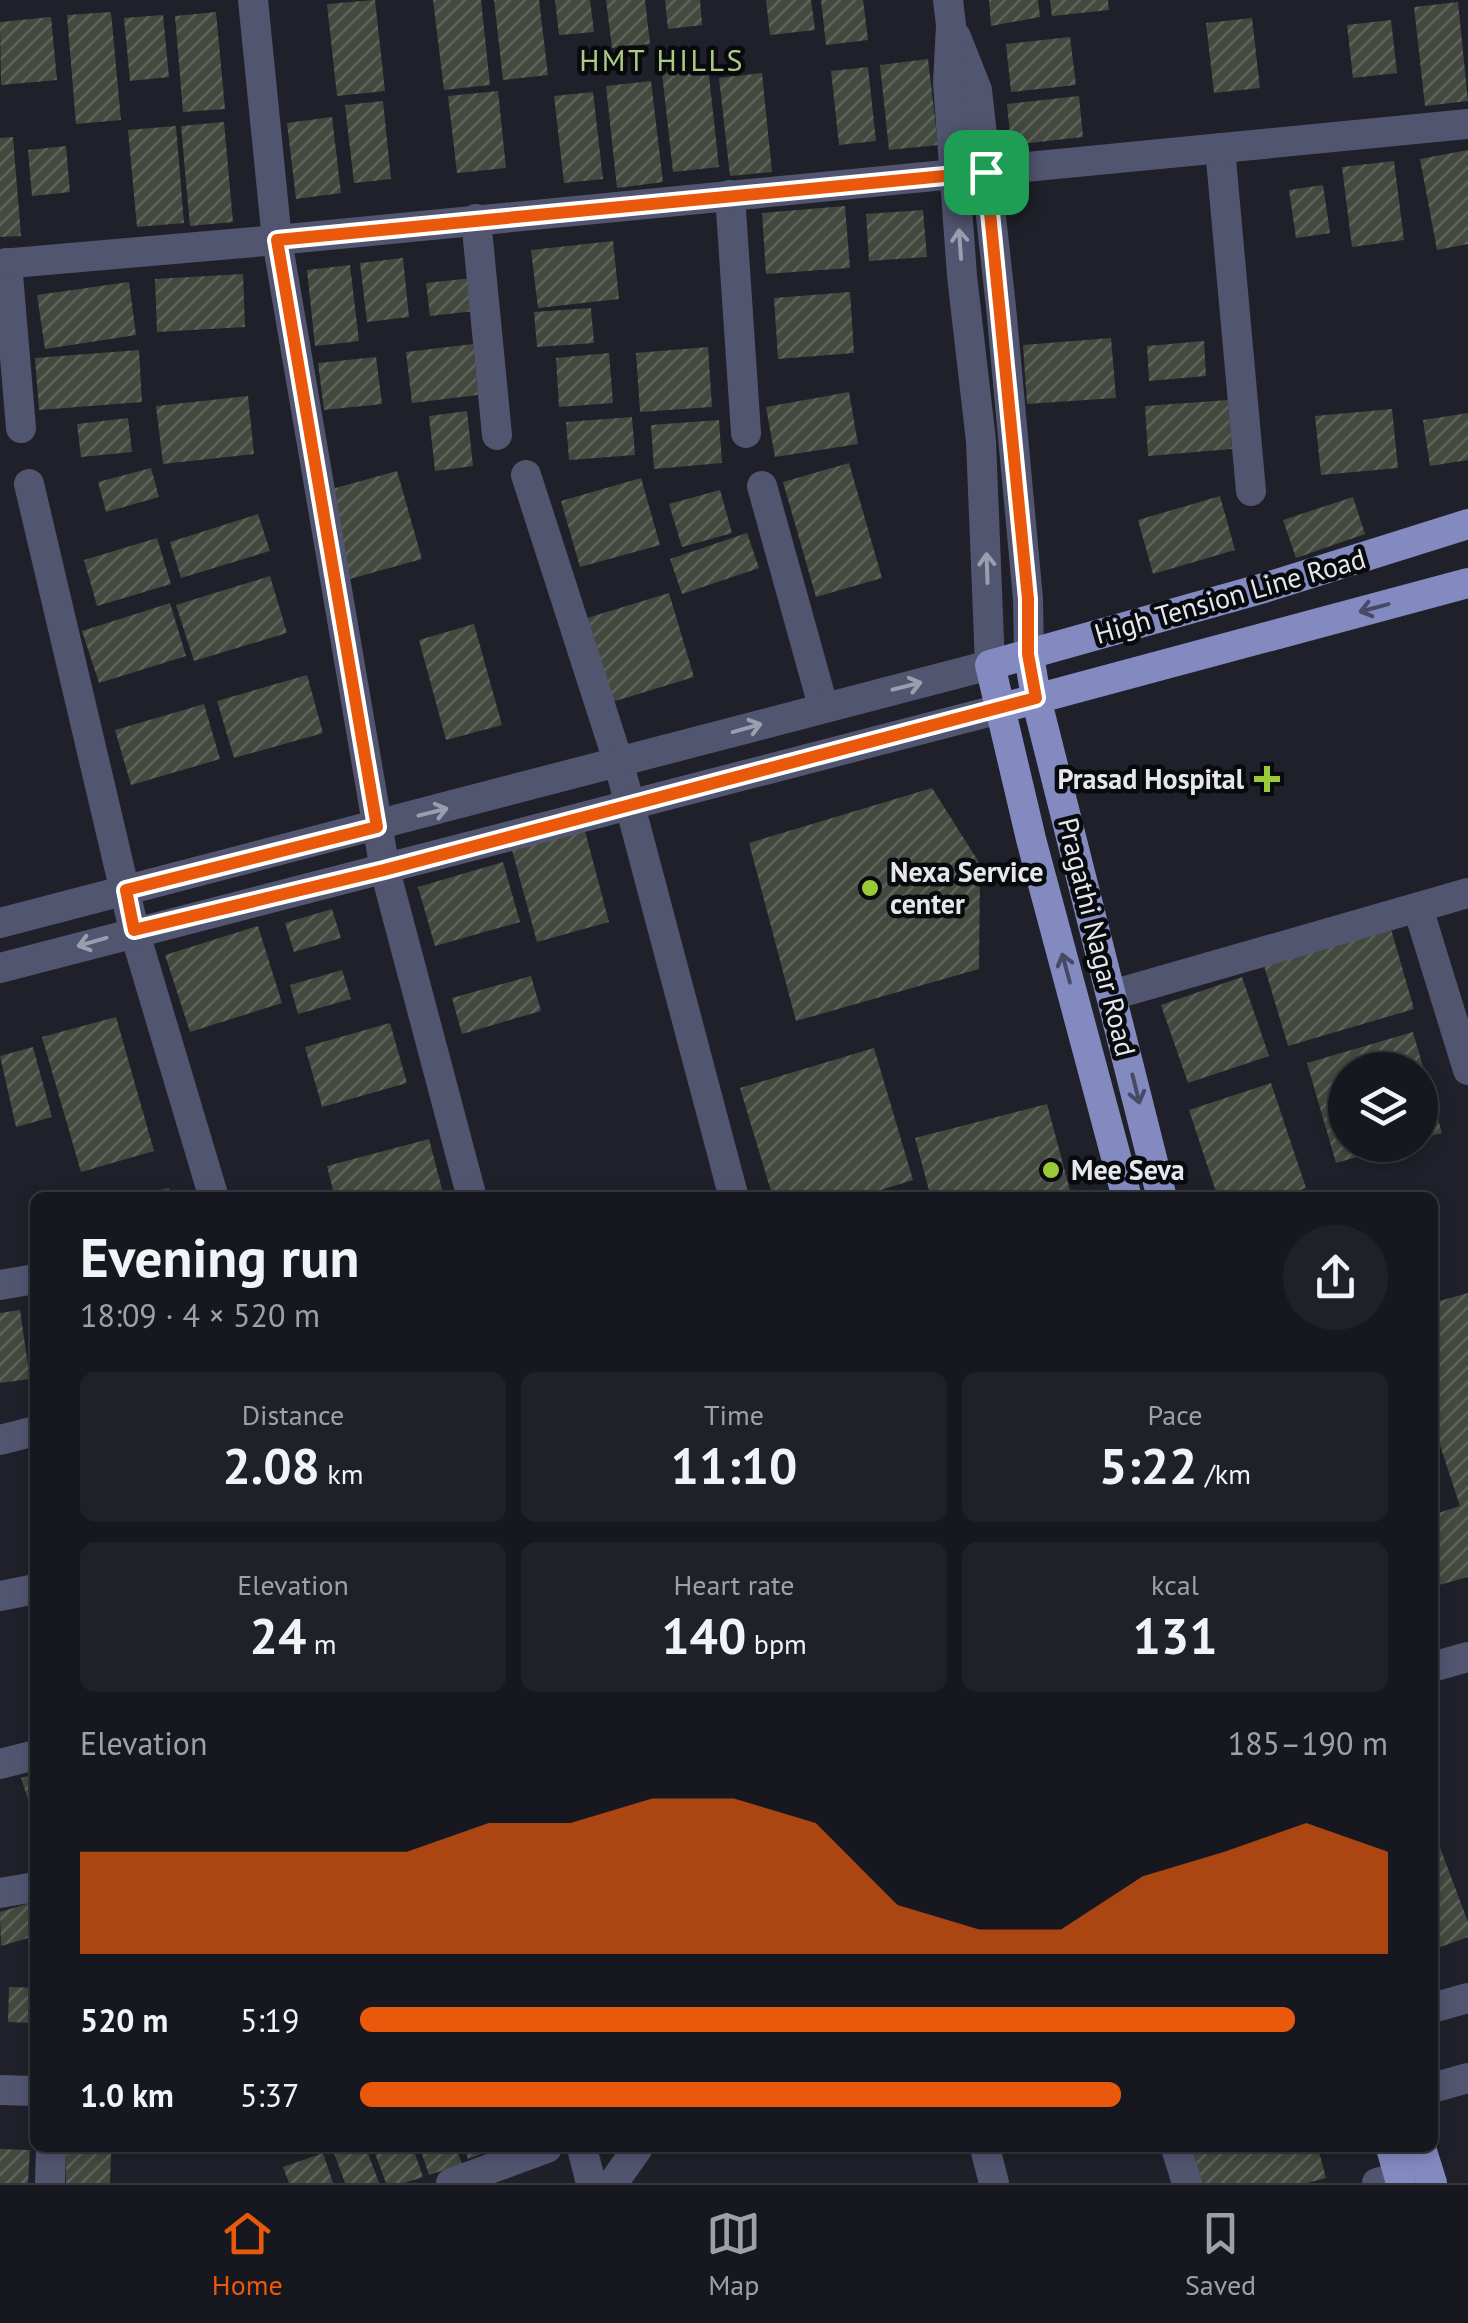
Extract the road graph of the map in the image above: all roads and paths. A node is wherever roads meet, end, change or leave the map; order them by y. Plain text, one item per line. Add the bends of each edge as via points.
1 (254, 0) edge
2 (949, 12) edge
3 (1468, 124) edge
4 (1220, 148) junction
5 (970, 173) junction
6 (730, 194) junction
7 (476, 218) junction
8 (277, 240) junction
9 (3, 264) edge
10 (21, 428) dead end
11 (746, 433) dead end
12 (496, 435) dead end
13 (526, 475) dead end
14 (30, 484) dead end
15 (762, 486) dead end
16 (1251, 490) dead end
17 (1468, 524) edge
18 (1468, 583) edge
19 (1028, 654) junction
20 (990, 665) junction
21 (1036, 698) junction
22 (824, 706) junction
23 (1000, 709) junction
24 (619, 764) junction
25 (630, 806) junction
26 (377, 827) junction
27 (384, 870) junction
28 (126, 890) junction
29 (1468, 893) edge
30 (1418, 908) junction
31 (0, 923) edge
32 (134, 930) junction
33 (0, 968) edge
34 (1112, 994) junction
35 (1468, 1070) edge
36 (212, 1192) edge
37 (470, 1192) edge
38 (732, 1192) edge
39 (1126, 1192) edge
40 (1161, 1192) edge
41 (30, 1280) edge
42 (0, 1285) edge
43 (30, 1433) edge
44 (0, 1440) edge
45 (30, 1591) edge
46 (0, 1596) edge
47 (1468, 1657) edge
48 (1438, 1665) edge
49 (30, 1756) edge
50 (0, 1764) edge
51 (30, 1888) edge
52 (0, 1893) edge
53 (1468, 1998) edge
54 (1438, 2006) edge
55 (1468, 2078) edge
56 (1438, 2086) edge
57 (0, 2090) edge
58 (30, 2092) edge
59 (51, 2152) edge
60 (536, 2152) edge
61 (583, 2152) edge
62 (635, 2152) edge
63 (986, 2152) edge
64 (1177, 2152) edge
65 (1391, 2152) edge
66 (1422, 2152) edge
67 (1392, 2181) edge
68 (50, 2183) edge
69 (450, 2183) edge
70 (592, 2183) edge
71 (613, 2183) edge
72 (994, 2183) edge
73 (1186, 2183) edge
74 (1432, 2183) edge

1 - 8 street
2 - 5 street, Pragathi Nagar Road via 977,90
3 - 4 street
4 - 5 street
4 - 16 street
5 - 6 street
5 - 19 street, Pragathi Nagar Road via 1028,599
20 -> 5 street, Pragathi Nagar Road via 982,441 962,276
6 - 7 street
6 - 11 street
7 - 8 street
7 - 12 street
8 - 9 street
8 - 26 street
9 - 10 street
13 - 24 street
14 - 28 street
15 - 22 street
17 - 19 main road, High Tension Line Road
18 -> 21 main road, High Tension Line Road
19 - 20 main road, High Tension Line Road
19 - 21 main road, Pragathi Nagar Road
22 -> 20 street
20 - 23 main road, Pragathi Nagar Road
21 - 23 main road, High Tension Line Road
21 - 34 main road, Pragathi Nagar Road
24 -> 22 street
23 - 25 street
39 -> 23 main road, Pragathi Nagar Road
24 - 25 street
26 -> 24 street
25 - 27 street
25 - 38 street
26 - 27 street
26 - 28 street
27 - 32 street
27 - 37 street
28 - 31 street
28 - 32 street
29 - 30 street
30 - 34 street
30 - 35 street
32 -> 33 street
32 - 36 street
34 -> 40 main road, Pragathi Nagar Road
41 - 42 street
43 - 44 street
45 - 46 street
47 - 48 street
49 - 50 street
51 - 52 street
53 - 54 street
55 - 56 street
57 - 58 street
59 - 68 street
60 - 69 street
61 - 70 street
62 - 71 street
63 - 72 street
64 - 73 street
65 - 67 main road
66 - 74 main road

